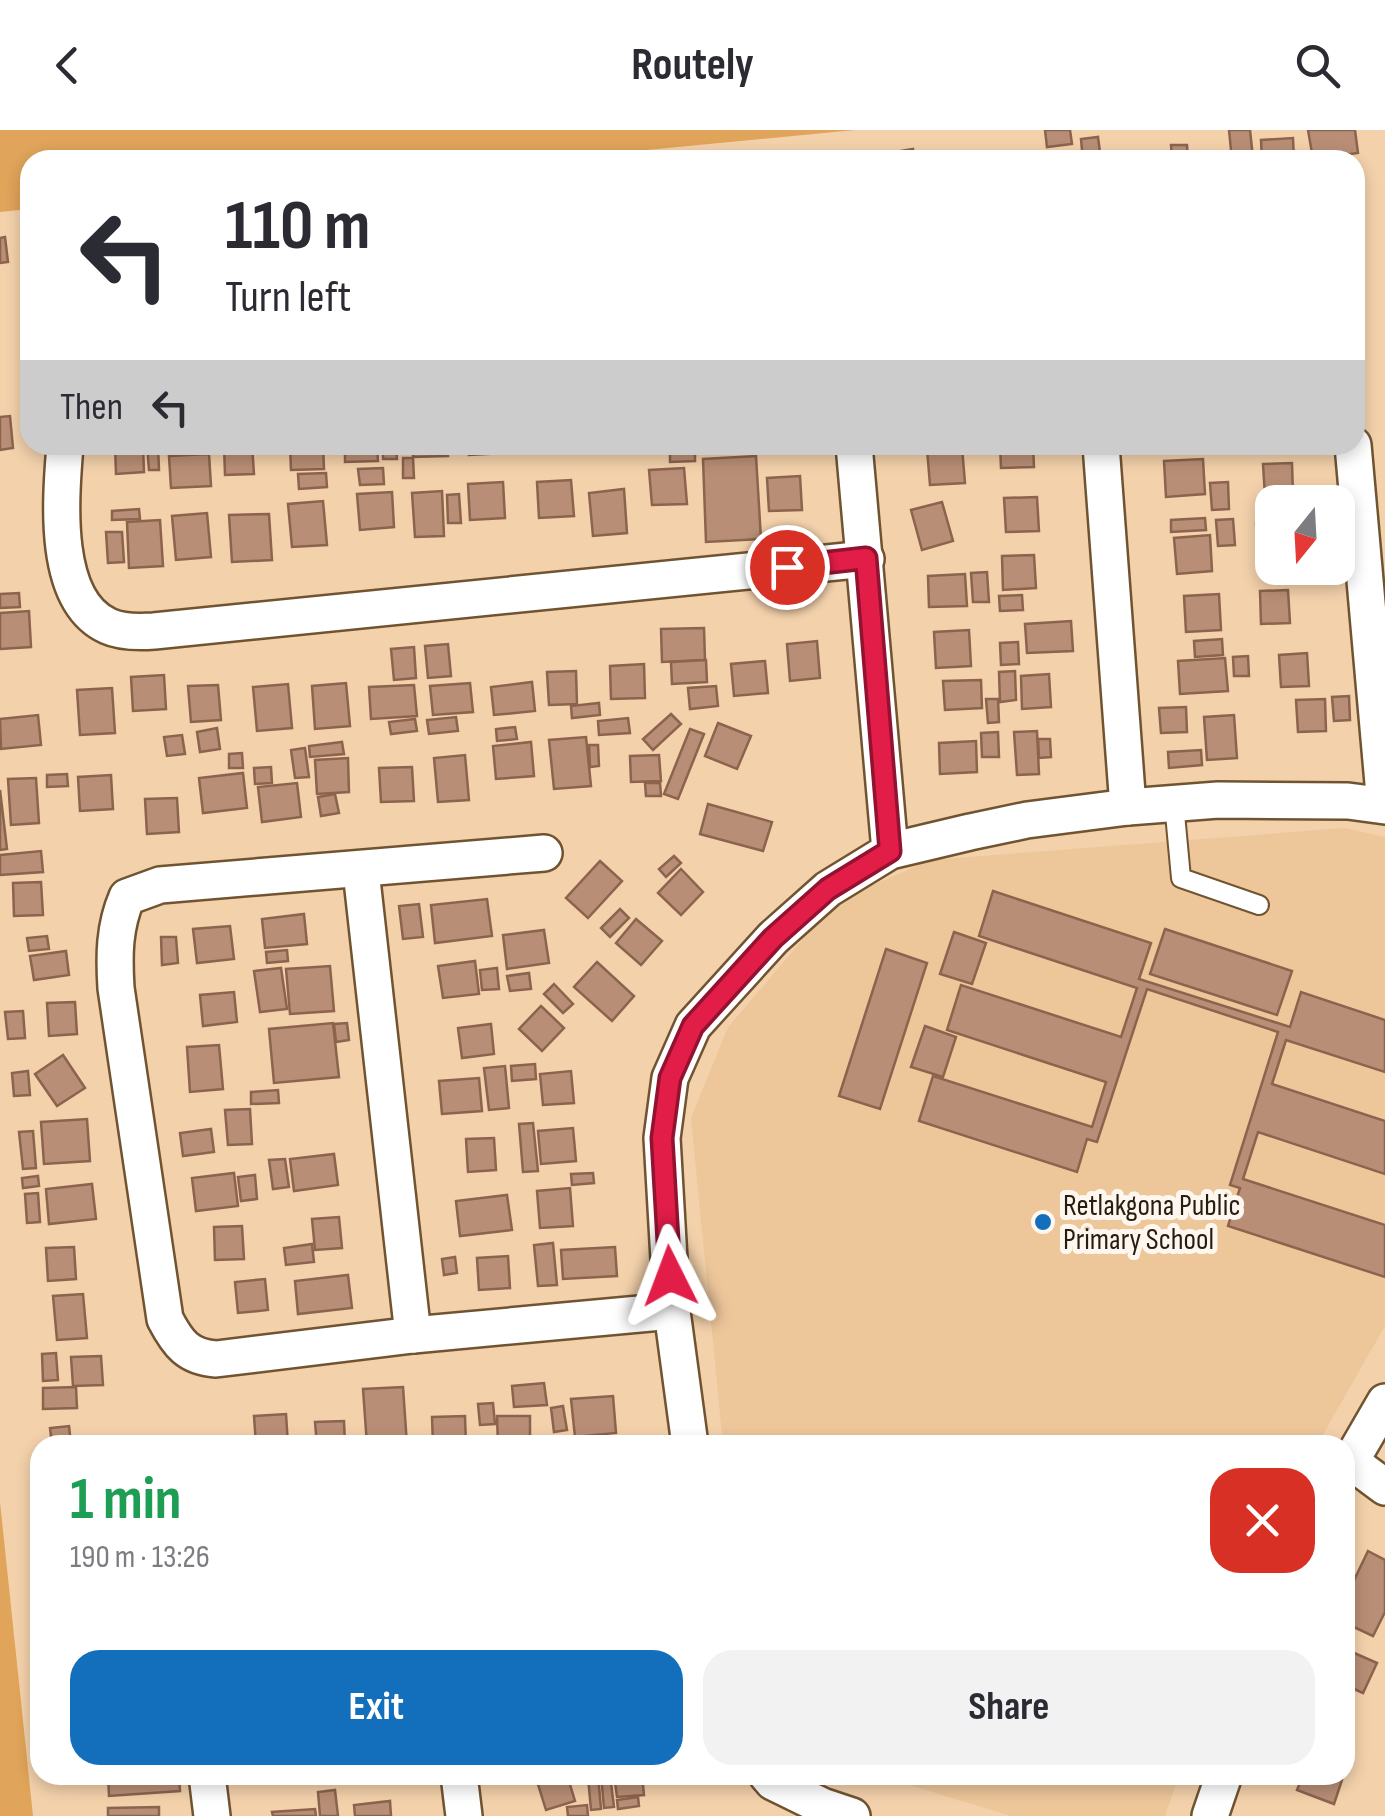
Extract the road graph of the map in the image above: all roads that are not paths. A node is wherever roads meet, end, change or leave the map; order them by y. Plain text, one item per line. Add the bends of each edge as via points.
1 (64, 455) edge
2 (855, 455) edge
3 (1103, 455) edge
4 (1354, 455) edge
5 (866, 558) junction
6 (1174, 803) junction
7 (1128, 806) junction
8 (890, 851) junction
9 (544, 853) dead end
10 (360, 870) junction
11 (1259, 905) dead end
12 (672, 1311) junction
13 (413, 1335) junction
14 (1385, 1402) edge
15 (689, 1435) edge
16 (1355, 1453) edge
17 (1355, 1470) edge
18 (1385, 1487) edge
19 (208, 1785) edge
20 (460, 1785) edge
21 (778, 1785) edge
22 (1221, 1785) edge
23 (212, 1816) edge
24 (464, 1816) edge
25 (852, 1816) edge
26 (1210, 1816) edge

1 - 5 street via 70,583 98,619 140,632
2 - 5 street
3 - 7 street
4 - 6 street via 1385,806
5 - 8 street
6 - 7 street
6 - 11 lane via 1181,878
7 - 8 street via 1027,820
8 - 12 street via 828,889 693,1026 670,1078 662,1138
9 - 10 street
10 - 13 street
10 - 13 street via 160,885 127,897 114,950 116,988 165,1319 181,1346 197,1358 216,1359
12 - 13 street
12 - 15 street
14 - 16 street
17 - 18 street
19 - 23 street
20 - 24 street
21 - 25 street
22 - 26 street

